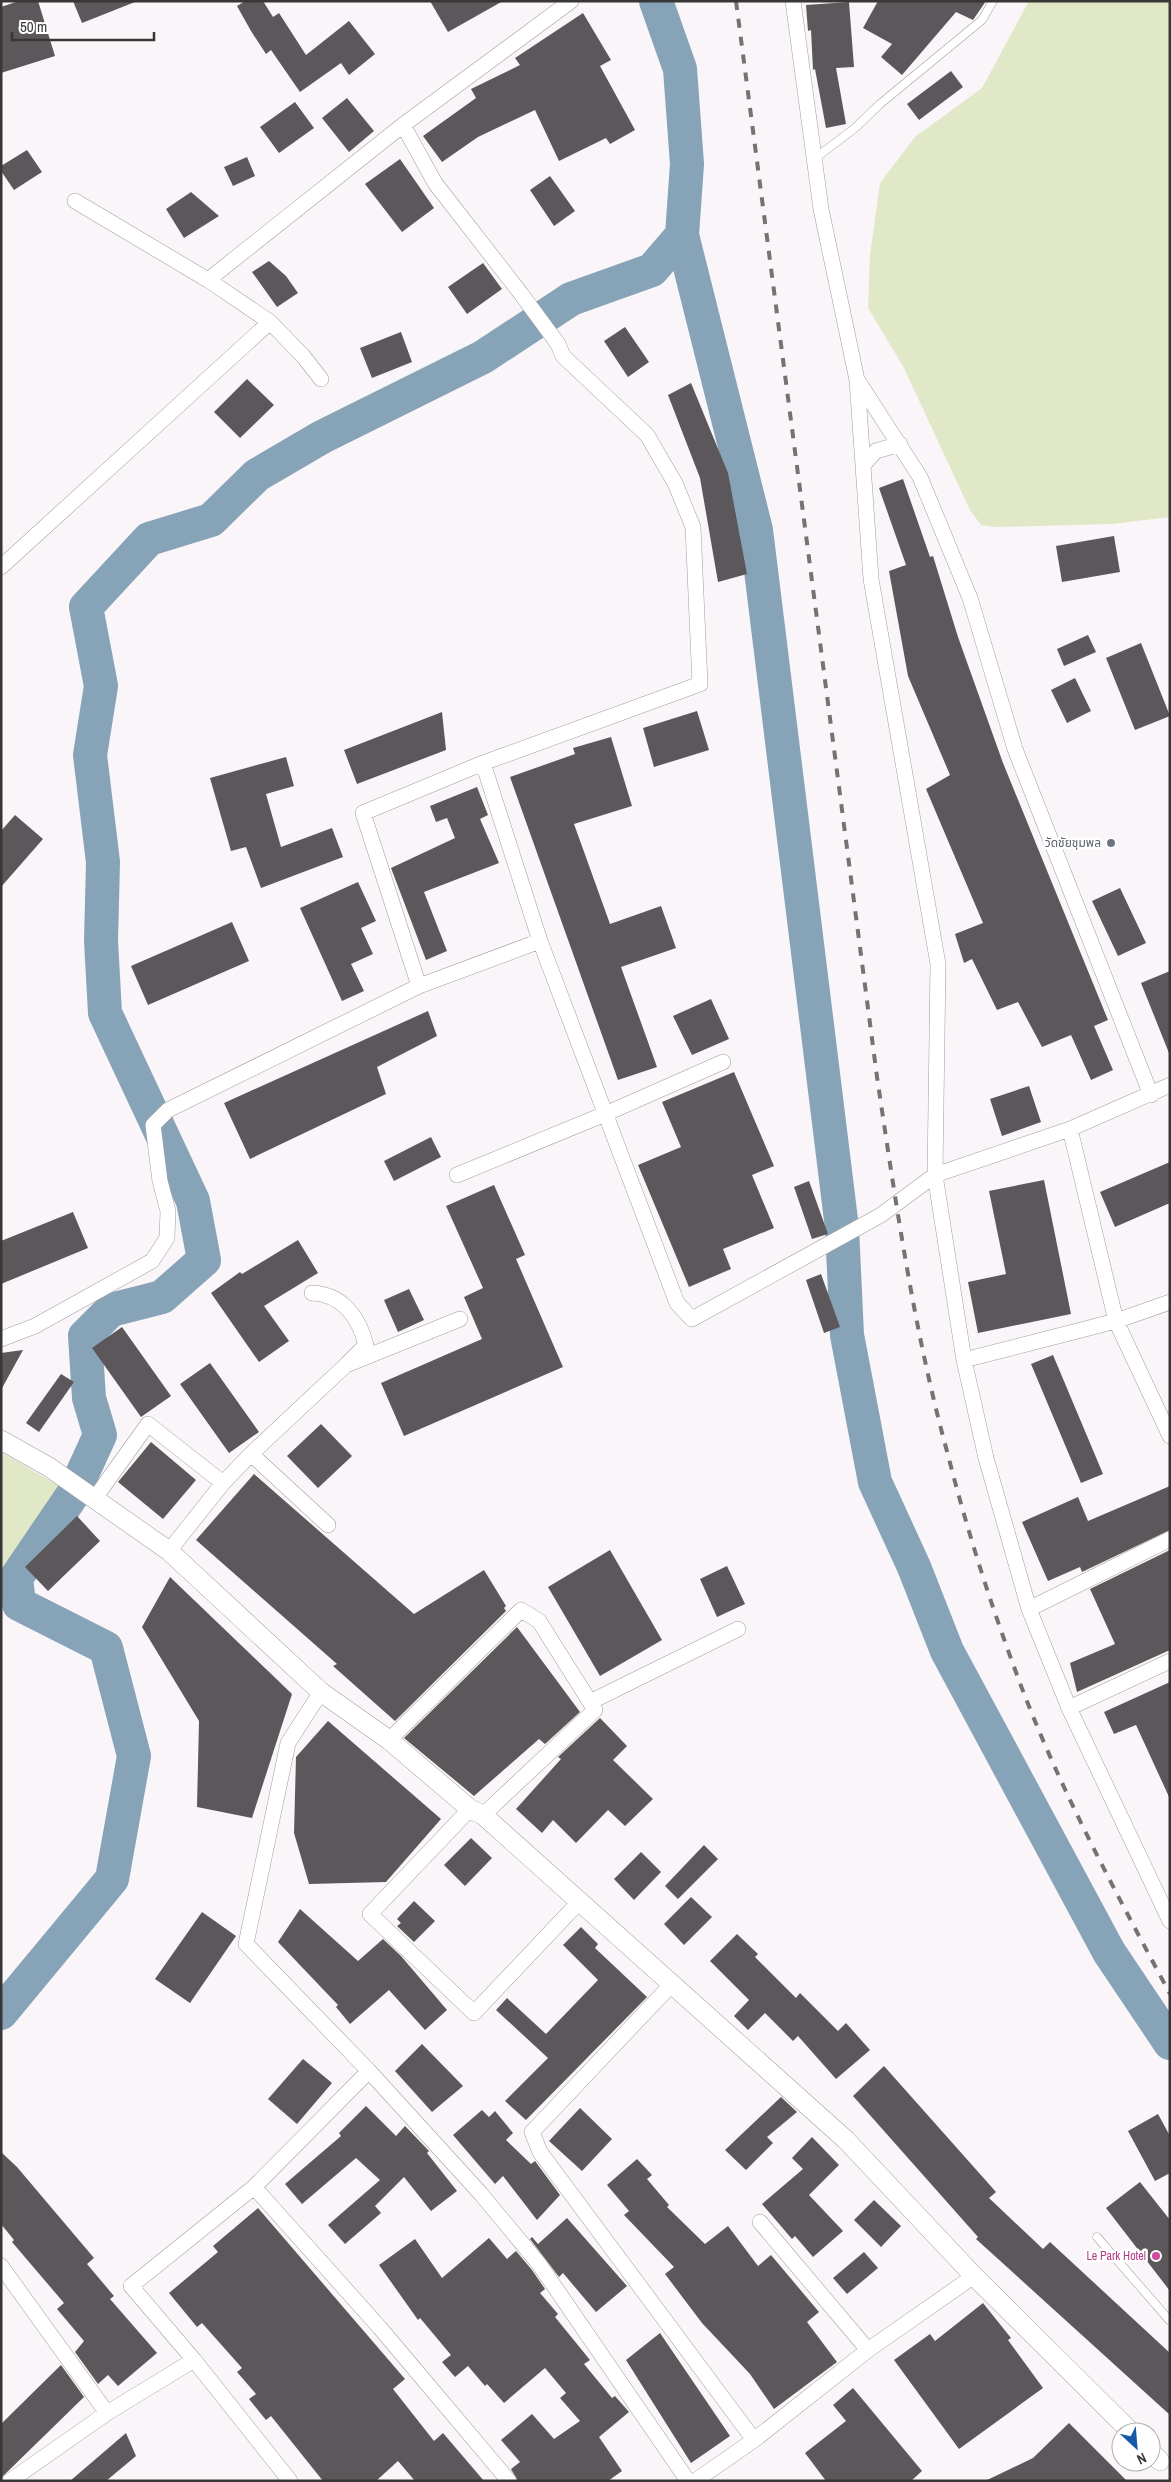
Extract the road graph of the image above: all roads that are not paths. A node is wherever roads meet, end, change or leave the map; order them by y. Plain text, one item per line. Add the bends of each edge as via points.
1 (571, 1) edge
2 (793, 1) edge
3 (993, 1) edge
4 (403, 125) junction
5 (814, 158) junction
6 (75, 201) dead end
7 (208, 280) junction
8 (270, 322) junction
9 (321, 379) dead end
10 (857, 380) junction
11 (900, 444) junction
12 (863, 464) junction
13 (1, 567) edge
14 (483, 764) junction
15 (540, 941) junction
16 (419, 986) junction
17 (723, 1062) dead end
18 (1170, 1085) edge
19 (1150, 1094) junction
20 (605, 1114) junction
21 (1070, 1129) junction
22 (456, 1175) dead end
23 (935, 1175) junction
24 (312, 1293) dead end
25 (1170, 1302) edge
26 (460, 1319) dead end
27 (1116, 1321) junction
28 (1, 1339) edge
29 (964, 1360) junction
30 (346, 1365) junction
31 (1170, 1436) edge
32 (1, 1440) edge
33 (250, 1454) junction
34 (223, 1483) junction
35 (91, 1496) junction
36 (328, 1525) dead end
37 (1170, 1539) edge
38 (169, 1551) junction
39 (1029, 1608) junction
40 (738, 1629) dead end
41 (1170, 1660) edge
42 (321, 1692) junction
43 (590, 1702) junction
44 (1069, 1708) junction
45 (388, 1740) junction
46 (476, 1812) junction
47 (580, 1901) junction
48 (1170, 1921) edge
49 (672, 1984) junction
50 (369, 2071) junction
51 (254, 2187) junction
52 (760, 2222) dead end
53 (1096, 2237) dead end
54 (1, 2266) edge
55 (974, 2276) junction
56 (1170, 2321) edge
57 (868, 2350) junction
58 (194, 2360) junction
59 (107, 2414) junction
60 (1121, 2422) edge
61 (754, 2440) junction
62 (10, 2481) edge
63 (290, 2481) edge
64 (509, 2481) edge
65 (688, 2481) edge
66 (695, 2481) edge

1 - 4 street
2 - 5 street
3 - 5 lane via 982,20 855,128
4 - 7 street
4 - 14 street via 435,183 522,295 564,356 647,435 675,483 693,527 700,684
5 - 10 street via 821,209
6 - 7 street
7 - 8 street
8 - 9 street
8 - 13 street
10 - 11 street
10 - 12 street
11 - 12 street via 876,451
11 - 19 street via 920,478 970,598 1015,749
12 - 23 street via 871,578 938,964
14 - 15 street
14 - 16 street via 362,813
15 - 16 street
15 - 20 street
16 - 28 street via 166,1112 153,1125 160,1181 168,1212 167,1238 152,1261 35,1326
17 - 20 street
18 - 19 street
19 - 21 street
20 - 22 street
20 - 23 street via 677,1303 692,1319 881,1215
21 - 23 street
21 - 27 street
23 - 29 street
24 - 30 street via 326,1294 341,1301 362,1329 366,1345
25 - 27 street
26 - 30 street
27 - 29 street
27 - 31 street
29 - 39 street via 986,1458
30 - 33 street
32 - 35 street
33 - 34 street
33 - 36 street
34 - 35 street via 148,1424
34 - 38 street
35 - 38 street
37 - 39 street
38 - 42 street
39 - 44 street
40 - 43 street
41 - 44 street
42 - 45 street
42 - 50 street via 288,1743 246,1944
43 - 45 street via 539,1621 522,1610
43 - 46 street via 595,1710
44 - 48 street
45 - 46 street
46 - 47 street
46 - 47 street via 370,1914 474,2013
47 - 49 street
49 - 55 street via 846,2140
49 - 61 street via 532,2132 540,2152
50 - 51 street
50 - 65 street via 540,2264
51 - 58 street via 130,2286
51 - 64 street via 380,2328
52 - 57 street
53 - 56 lane
54 - 59 street
55 - 57 street
55 - 60 street
57 - 61 street
58 - 59 street
58 - 63 street
59 - 62 street
61 - 66 street

